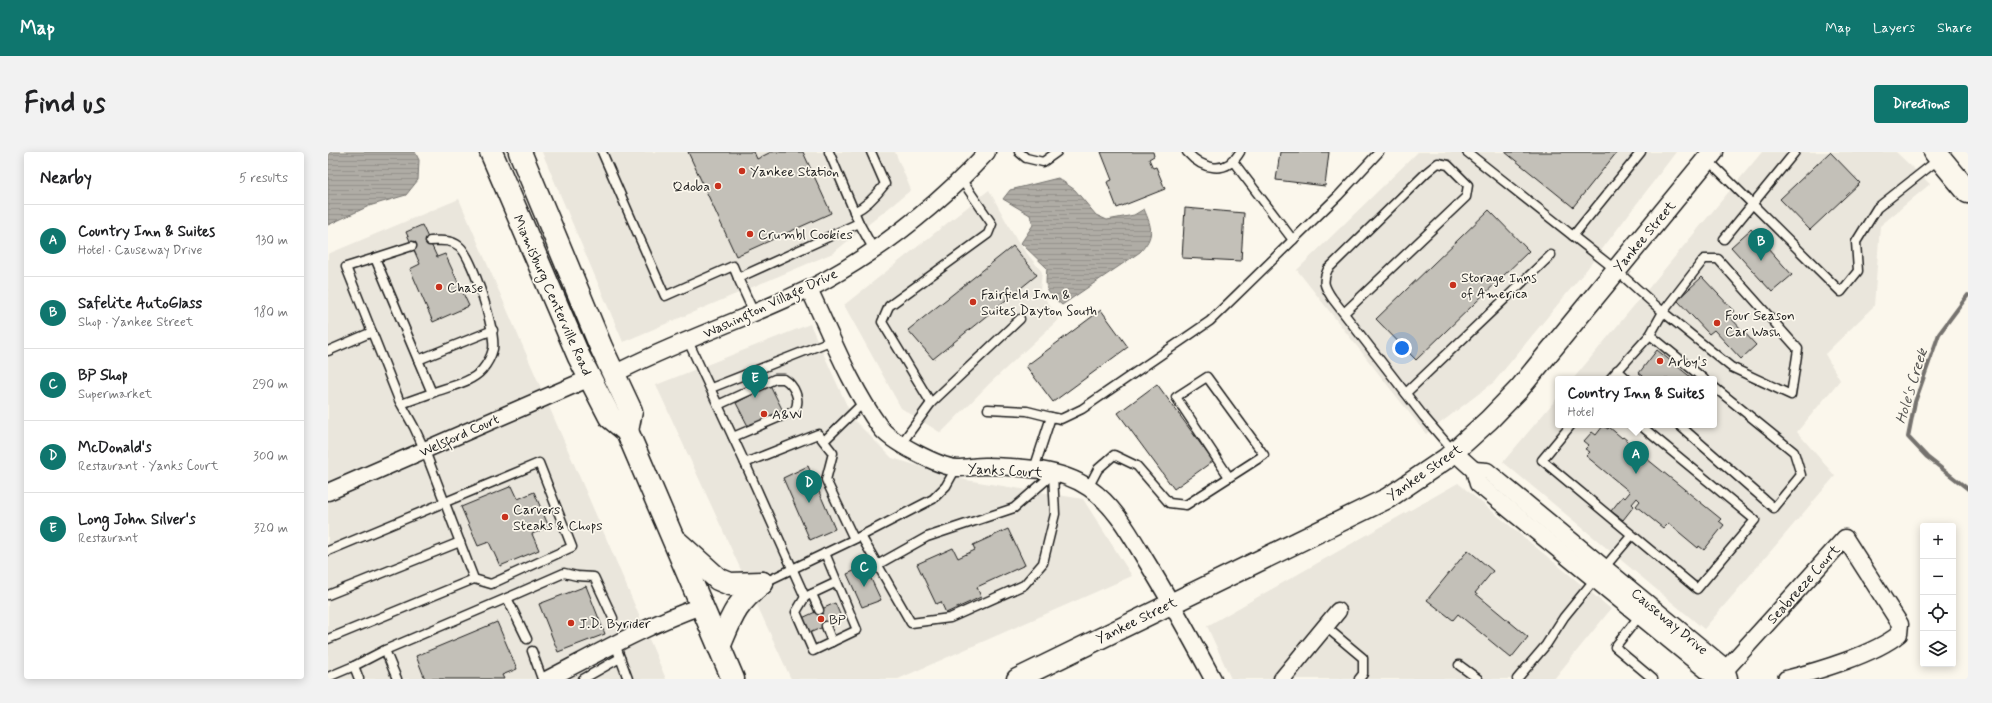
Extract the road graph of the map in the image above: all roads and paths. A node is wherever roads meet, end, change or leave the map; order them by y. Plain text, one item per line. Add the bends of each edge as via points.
1 (491, 152) edge
2 (520, 152) edge
3 (602, 152) edge
4 (829, 152) edge
5 (871, 152) edge
6 (987, 152) edge
7 (1019, 152) edge
8 (1057, 152) edge
9 (1187, 152) edge
10 (1240, 152) edge
11 (1379, 152) edge
12 (1467, 152) edge
13 (1641, 152) edge
14 (1795, 152) edge
15 (1710, 156) edge
16 (1942, 157) edge
17 (1232, 160) junction
18 (961, 179) junction
19 (1965, 189) edge
20 (1752, 204) junction
21 (854, 212) junction
22 (859, 223) junction
23 (1573, 236) junction
24 (1724, 239) dead end
25 (1294, 240) junction
26 (430, 241) dead end
27 (412, 246) dead end
28 (874, 250) junction
29 (1551, 255) dead end
30 (375, 258) junction
31 (1616, 270) junction
32 (738, 278) junction
33 (809, 289) junction
34 (1663, 312) junction
35 (754, 313) junction
36 (1344, 313) junction
37 (1020, 319) dead end
38 (492, 330) junction
39 (372, 332) junction
40 (1650, 335) junction
41 (570, 336) junction
42 (833, 340) junction
43 (688, 341) junction
44 (328, 351) edge
45 (418, 360) junction
46 (1617, 370) junction
47 (614, 374) junction
48 (1612, 376) edge
49 (1624, 376) edge
50 (1700, 376) edge
51 (590, 378) junction
52 (711, 388) junction
53 (1717, 389) edge
54 (432, 393) junction
55 (1406, 393) junction
56 (864, 402) junction
57 (931, 403) junction
58 (401, 404) junction
59 (718, 405) junction
60 (988, 409) dead end
61 (1051, 417) junction
62 (627, 427) junction
63 (1569, 428) edge
64 (1644, 428) edge
65 (1683, 428) edge
66 (733, 437) junction
67 (824, 441) junction
68 (901, 444) junction
69 (425, 451) junction
70 (1454, 452) junction
71 (745, 463) junction
72 (956, 468) junction
73 (1034, 469) junction
74 (1053, 474) junction
75 (1229, 477) junction
76 (1088, 488) junction
77 (328, 492) edge
78 (445, 502) junction
79 (1632, 535) junction
80 (857, 538) junction
81 (672, 539) junction
82 (460, 542) junction
83 (328, 551) edge
84 (825, 553) junction
85 (877, 565) junction
86 (792, 568) junction
87 (1600, 573) junction
88 (474, 579) junction
89 (837, 582) junction
90 (762, 583) junction
91 (328, 595) edge
92 (809, 595) junction
93 (507, 598) junction
94 (1172, 603) junction
95 (701, 606) junction
96 (819, 610) dead end
97 (1645, 610) junction
98 (1338, 611) dead end
99 (613, 618) dead end
100 (826, 626) dead end
101 (1326, 627) junction
102 (527, 638) dead end
103 (328, 639) edge
104 (832, 642) junction
105 (719, 647) junction
106 (386, 650) junction
107 (532, 651) dead end
108 (618, 651) junction
109 (1459, 665) dead end
110 (354, 666) junction
111 (1722, 676) edge
112 (328, 677) edge
113 (359, 679) edge
114 (397, 679) edge
115 (542, 679) edge
116 (548, 679) edge
117 (583, 679) edge
118 (628, 679) edge
119 (732, 679) edge
120 (1017, 679) edge
121 (1213, 679) edge
122 (1282, 679) edge
123 (1359, 679) edge
124 (1478, 679) edge
125 (1518, 679) edge
126 (1653, 679) edge
127 (1786, 679) edge

1 - 41 main road, Miamisburg Centerville Road
2 - 47 main road, Miamisburg Centerville Road
3 - 32 lane via 666,296 733,266
4 - 21 lane
5 - 21 lane via 885,184 862,209
6 - 18 street, Washington Village Drive
7 - 8 lane via 1026,158 1043,162
9 - 17 lane via 1204,166 1219,167
10 - 17 lane
11 - 25 lane
12 - 23 lane
13 - 23 lane
14 - 20 lane
15 - 20 lane
15 - 31 street, Yankee Street
16 - 19 main road
16 - 20 lane via 1877,208 1856,242 1858,271 1841,292
17 - 25 lane
18 - 28 street, Washington Village Drive via 932,206
18 - 57 lane via 992,224 988,234 889,306 882,322
20 - 24 lane
21 - 22 lane
22 - 28 lane
22 - 32 lane
23 - 31 lane
25 - 61 lane via 1210,321 1082,409 1061,419
26 - 38 lane via 451,242 460,246 470,261
27 - 30 lane
28 - 33 street, Washington Village Drive
29 - 55 lane
30 - 39 lane via 346,267
30 - 45 lane
31 - 34 lane
31 - 70 street, Yankee Street via 1519,389
32 - 35 lane
33 - 35 street, Washington Village Drive
33 - 42 street, Yanks Court
34 - 34 lane via 1731,367 1791,395 1798,349 1718,259 1704,259
34 - 40 lane
35 - 43 street, Washington Village Drive
36 - 36 lane via 1325,288 1324,278 1328,269 1427,172 1438,163 1448,165 1468,185 1466,197
36 - 55 lane
37 - 57 lane
38 - 45 lane
38 - 54 lane via 493,348 482,371 472,378
39 - 44 lane
39 - 58 lane
40 - 46 lane
40 - 50 lane
41 - 47 main road via 592,351 598,365 606,374
41 - 51 main road, Miamisburg Centerville Road
42 - 52 lane
42 - 56 street, Yanks Court
43 - 47 street, Washington Village Drive
43 - 52 lane
45 - 54 lane
46 - 48 lane
46 - 49 lane
47 - 62 main road, Miamisburg Centerville Road via 631,410
51 - 62 main road, Miamisburg Centerville Road via 610,417
51 - 69 street, Welsford Court
52 - 59 lane
53 - 65 lane via 1794,452 1801,475 1774,508
54 - 58 lane
55 - 70 lane
56 - 67 lane
56 - 68 street, Yanks Court via 880,429
57 - 68 lane
58 - 69 lane
59 - 66 lane
59 - 66 lane via 775,379 784,379 793,389 798,402 794,411
60 - 61 lane via 1027,411
61 - 73 lane
62 - 81 main road, Miamisburg Centerville Road
63 - 79 lane via 1542,460
64 - 79 lane via 1755,520 1697,589
66 - 71 lane
67 - 71 lane via 818,434
67 - 80 lane via 832,453 826,480
68 - 72 street, Yanks Court via 930,459
69 - 77 street, Welsford Court
69 - 78 lane
70 - 87 street, Causeway Drive via 1474,470 1478,484
70 - 94 street, Yankee Street via 1388,498
71 - 86 lane
72 - 73 street, Yanks Court via 984,466
72 - 80 lane via 946,486 934,498
73 - 74 street, Yanks Court
74 - 76 street, Yanks Court via 1066,477
74 - 85 lane via 1014,508 927,537
74 - 85 lane via 1055,514 1043,564 1024,585 950,618 911,623
75 - 75 lane via 1264,455 1207,377 1176,397
75 - 76 lane via 1186,506 1169,503 1138,466 1114,455 1098,469
76 - 94 street, Yanks Court via 1123,524
78 - 82 lane
78 - 83 lane
78 - 88 lane via 539,463 572,548 491,584
79 - 87 lane
80 - 84 lane
80 - 85 lane
81 - 90 main road via 682,545 718,579 730,584
81 - 95 main road, Miamisburg Centerville Road
82 - 88 lane
82 - 91 lane
84 - 86 lane
84 - 89 lane
86 - 90 lane
86 - 92 lane
87 - 97 street, Causeway Drive
87 - 125 lane
88 - 103 lane
89 - 92 lane
89 - 104 lane via 857,630
90 - 105 main road via 746,596 733,612
92 - 96 lane
92 - 104 lane via 796,612 813,651
93 - 99 lane via 564,573 594,577
93 - 102 lane
93 - 106 lane
94 - 120 street, Yankee Street
94 - 121 street, Yanks Court
95 - 105 main road, Miamisburg Centerville Road
95 - 108 street via 670,617
97 - 111 street, Causeway Drive
97 - 126 lane via 1615,647
98 - 101 street
100 - 104 lane
101 - 122 street
101 - 123 lane via 1363,658 1363,674
105 - 119 main road, Miamisburg Centerville Road
106 - 110 lane
106 - 114 lane
107 - 115 lane
108 - 116 street
108 - 117 lane
108 - 118 lane
109 - 124 lane
110 - 112 lane
110 - 113 lane
111 - 127 street, Seabreeze Court via 1845,538 1900,624 1899,634 1888,643 1814,672

